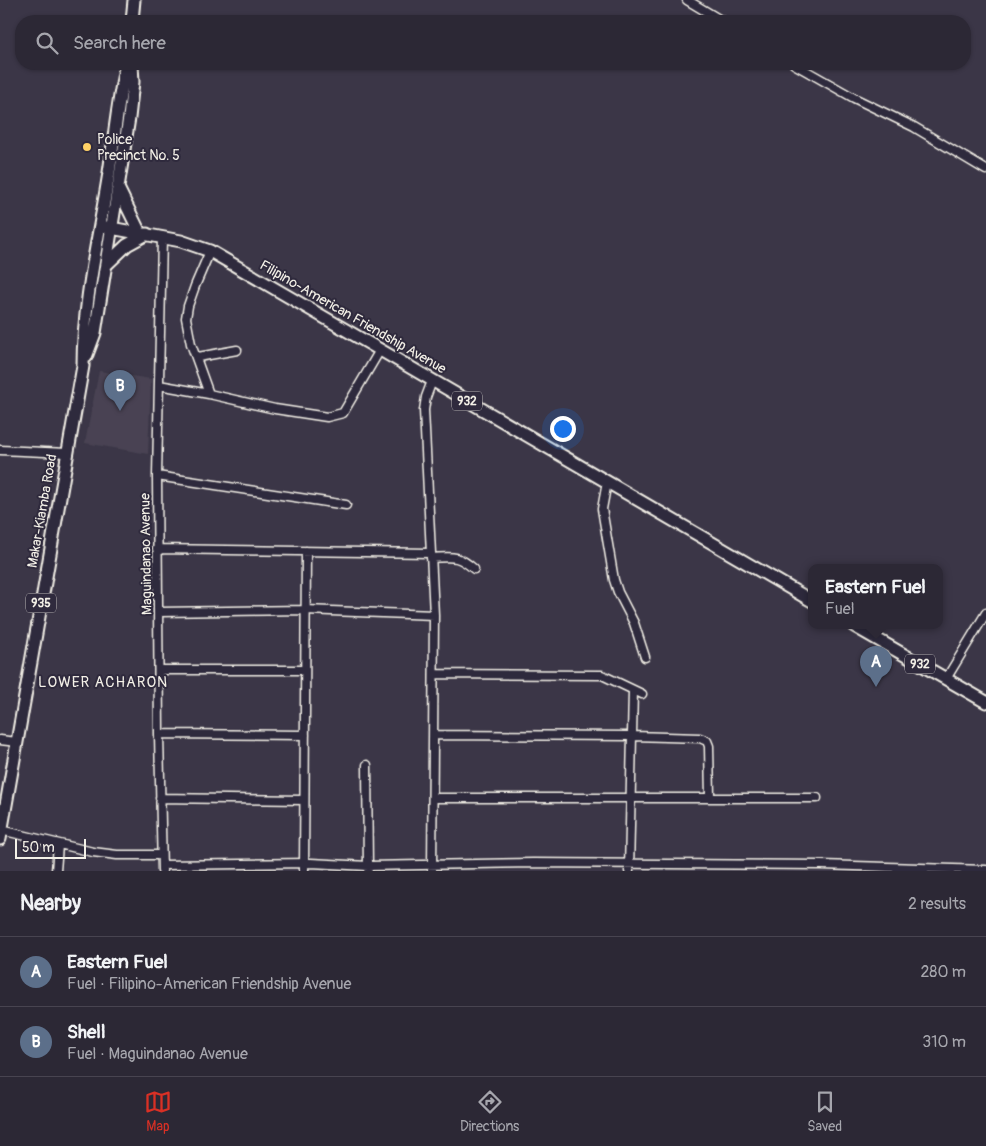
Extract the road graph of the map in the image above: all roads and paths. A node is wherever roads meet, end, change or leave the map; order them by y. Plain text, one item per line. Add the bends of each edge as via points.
1 (134, 0) edge
2 (687, 0) edge
3 (133, 15) edge
4 (712, 15) edge
5 (125, 70) edge
6 (132, 70) edge
7 (805, 70) edge
8 (986, 170) edge
9 (118, 189) junction
10 (106, 227) junction
11 (144, 234) junction
12 (162, 237) junction
13 (210, 251) junction
14 (106, 265) junction
15 (237, 350) dead end
16 (380, 350) junction
17 (198, 358) junction
18 (82, 366) junction
19 (432, 381) junction
20 (159, 385) junction
21 (210, 394) junction
22 (0, 450) edge
23 (68, 453) junction
24 (157, 476) junction
25 (607, 482) junction
26 (346, 506) dead end
27 (157, 549) junction
28 (306, 550) junction
29 (430, 556) junction
30 (474, 569) dead end
31 (808, 599) edge
32 (305, 610) junction
33 (159, 612) junction
34 (986, 613) edge
35 (434, 615) junction
36 (870, 630) edge
37 (645, 657) dead end
38 (159, 670) junction
39 (305, 670) junction
40 (434, 674) junction
41 (946, 679) junction
42 (632, 690) junction
43 (642, 694) dead end
44 (986, 702) edge
45 (159, 734) junction
46 (305, 735) junction
47 (434, 735) junction
48 (633, 736) junction
49 (0, 740) edge
50 (17, 742) junction
51 (368, 765) dead end
52 (710, 797) junction
53 (160, 798) junction
54 (433, 798) junction
55 (632, 798) junction
56 (817, 798) dead end
57 (304, 800) junction
58 (1, 835) edge
59 (58, 845) junction
60 (162, 854) junction
61 (304, 867) edge
62 (533, 867) edge
63 (162, 868) edge
64 (368, 868) edge
65 (432, 868) edge
66 (629, 868) edge
67 (821, 868) edge
68 (986, 870) edge
69 (56, 871) edge

1 - 3 main road
2 - 4 street
5 - 10 main road, Makar-Kiamba Road / 935
6 - 9 main road, Makar-Kiamba Road / 935
7 - 8 street via 914,127
9 - 10 main road, Makar-Kiamba Road / 935
9 - 11 main road
10 - 11 main road, Filipino-American Friendship Avenue / 932
10 - 14 main road, Makar-Kiamba Road / 935
10 - 18 main road, Makar-Kiamba Road / 935 via 83,332
11 - 12 main road, Filipino-American Friendship Avenue / 932
11 - 14 main road
12 - 13 main road, Filipino-American Friendship Avenue / 932
12 - 20 street, Maguindanao Avenue
13 - 16 main road, Filipino-American Friendship Avenue / 932
13 - 17 street via 186,318
14 - 18 main road, Makar-Kiamba Road / 935 via 95,334
15 - 17 street
16 - 19 main road, Filipino-American Friendship Avenue / 932
16 - 21 street via 343,413 337,415 327,417
17 - 21 street
18 - 23 main road, Makar-Kiamba Road / 935
19 - 25 main road, Filipino-American Friendship Avenue / 932
19 - 29 street via 424,410
20 - 21 street
20 - 24 street, Maguindanao Avenue
22 - 23 street
23 - 50 main road, Makar-Kiamba Road / 935
24 - 26 street
24 - 27 street, Maguindanao Avenue
25 - 31 main road, Filipino-American Friendship Avenue / 932
25 - 37 street via 602,509 612,572
27 - 28 street
27 - 33 street, Maguindanao Avenue
28 - 29 street
28 - 32 street
29 - 30 street via 455,557
29 - 35 street
32 - 33 street
32 - 35 street
32 - 39 street
33 - 38 street, Maguindanao Avenue
34 - 41 street
35 - 40 street
36 - 41 main road, 932
38 - 39 street
38 - 45 street, Maguindanao Avenue
39 - 46 street
40 - 42 street via 602,675
40 - 47 street
41 - 44 main road, 932
42 - 43 street
42 - 48 street
45 - 46 street
45 - 53 street, Maguindanao Avenue
46 - 57 street
47 - 48 street
47 - 54 street
48 - 52 street via 708,741
48 - 55 street
49 - 50 street
50 - 58 main road, Makar-Kiamba Road / 935
51 - 64 street
52 - 55 street
52 - 56 street
53 - 57 street
53 - 60 street, Maguindanao Avenue
54 - 55 street
54 - 65 street
55 - 66 street
57 - 61 street
58 - 59 street
59 - 60 street via 92,852
59 - 69 street
60 - 63 street, Maguindanao Avenue
61 - 63 street
61 - 64 street
62 - 65 street
62 - 66 street
64 - 65 street
66 - 67 street
67 - 68 street

